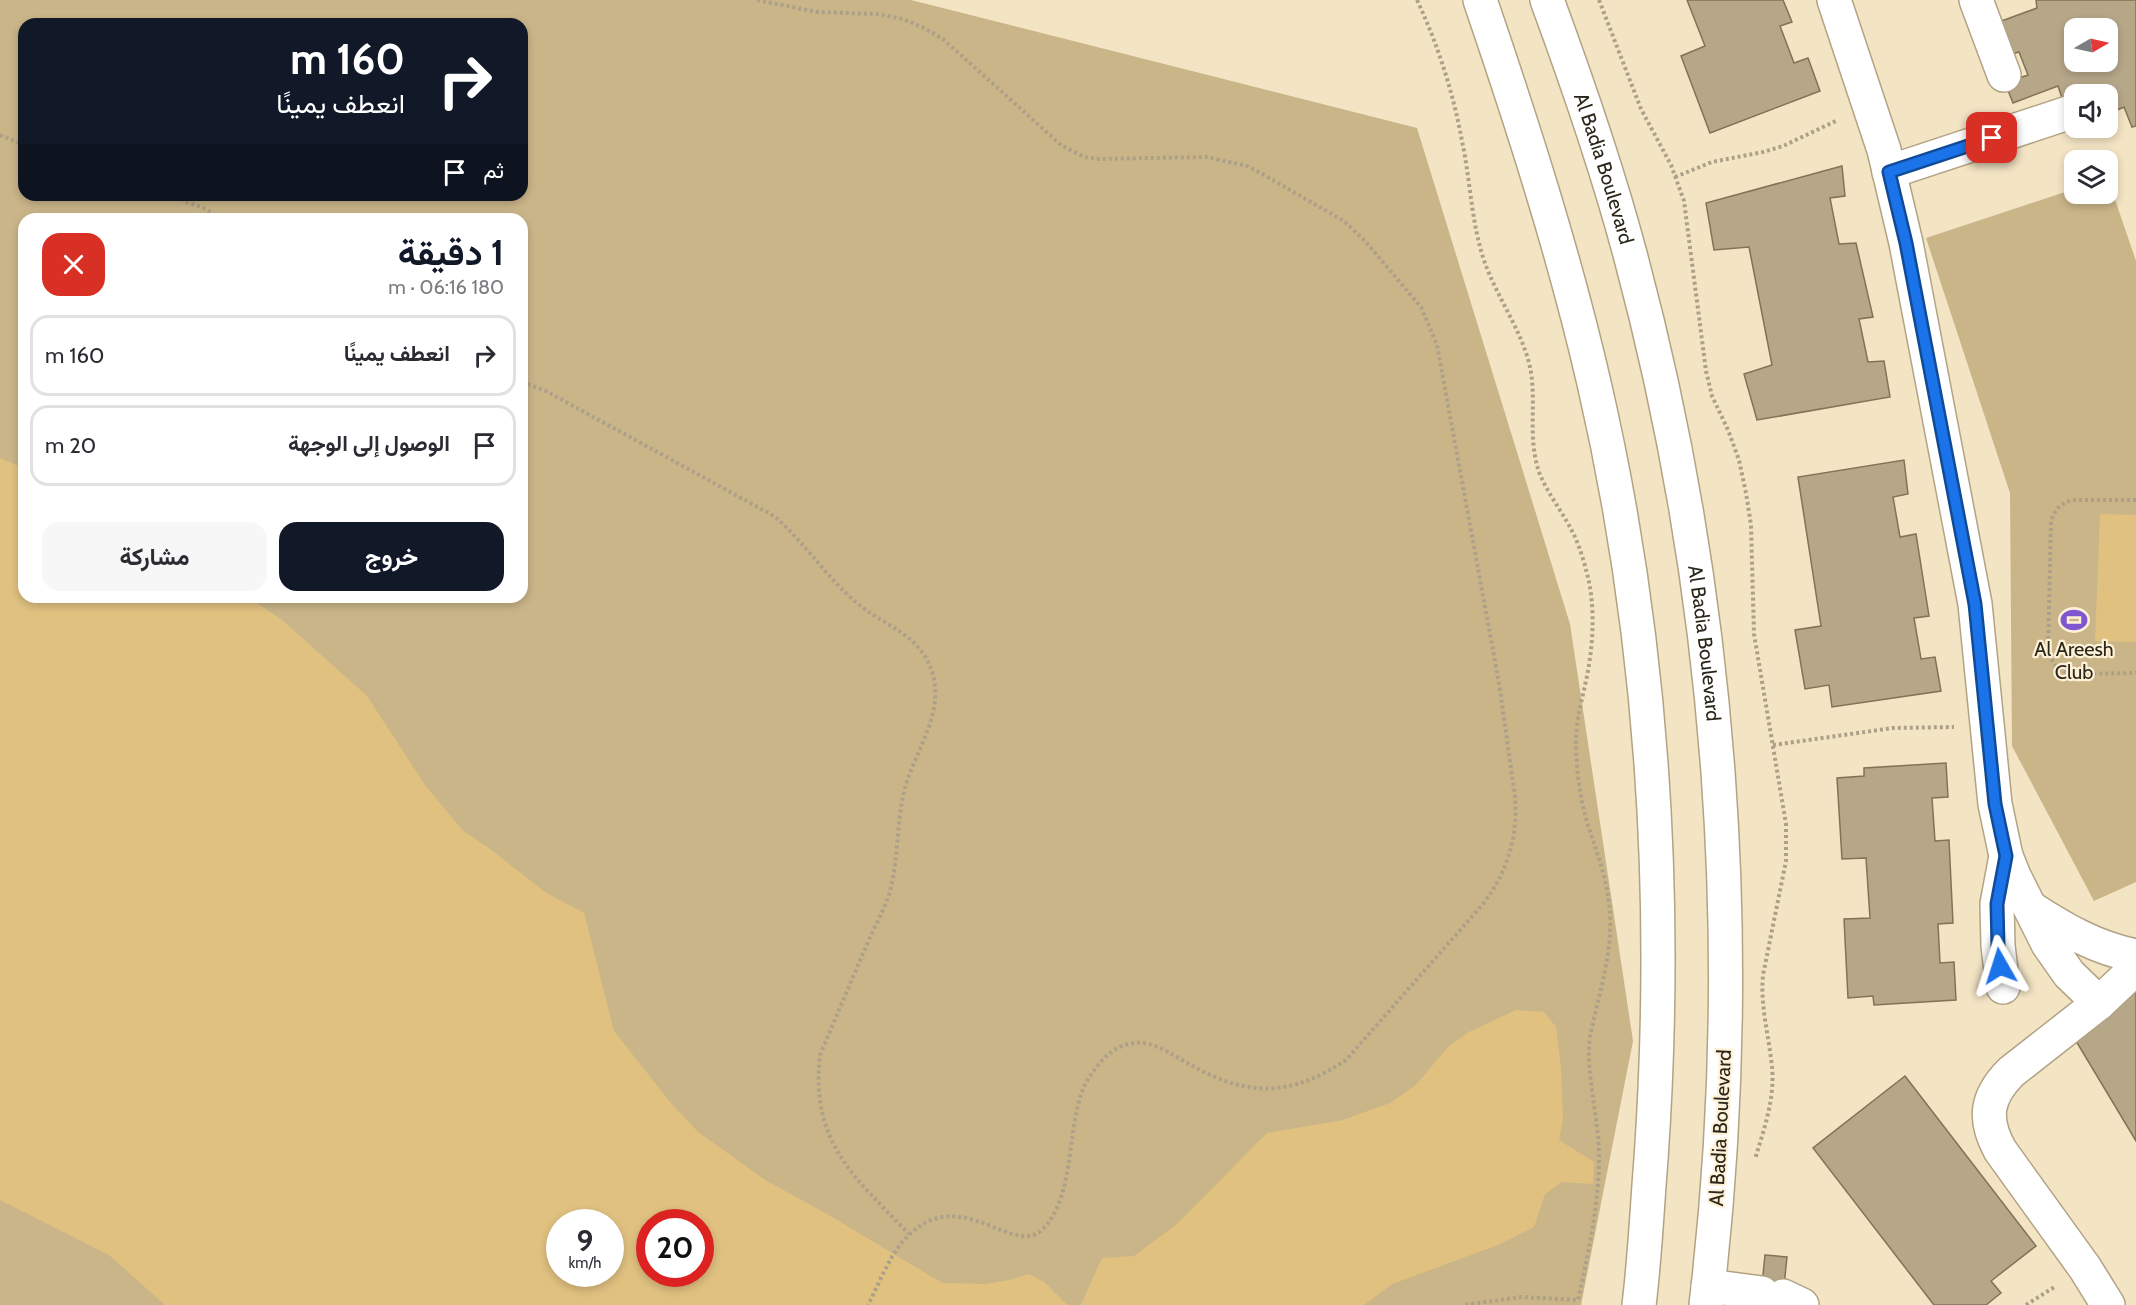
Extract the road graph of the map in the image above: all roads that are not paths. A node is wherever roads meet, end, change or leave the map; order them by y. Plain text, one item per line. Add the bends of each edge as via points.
1 (1480, 0) edge
2 (1547, 0) edge
3 (1834, 0) edge
4 (1976, 0) edge
5 (2004, 75) dead end
6 (2064, 114) edge
7 (1889, 172) junction
8 (2006, 856) junction
9 (2030, 907) junction
10 (2136, 956) edge
11 (2136, 968) edge
12 (2003, 987) dead end
13 (2100, 1003) junction
14 (1707, 1296) edge
15 (1782, 1298) edge
16 (1637, 1303) edge
17 (2108, 1305) edge

1 - 16 street via 1522,121 1594,383 1627,550 1641,651 1656,831 1659,1012
2 - 14 street, Al Badia Boulevard via 1593,127 1662,380 1687,509 1706,639 1726,901 1726,1033 1720,1164
3 - 7 street via 1871,105
4 - 5 street
6 - 7 street
7 - 8 street via 1968,566 1980,644 1995,804
8 - 9 street
8 - 12 street via 1997,904
9 - 10 street via 2081,939
9 - 13 street via 2058,959
11 - 13 street
13 - 17 street via 2000,1082 1989,1109 1989,1123 2000,1150
14 - 15 street

